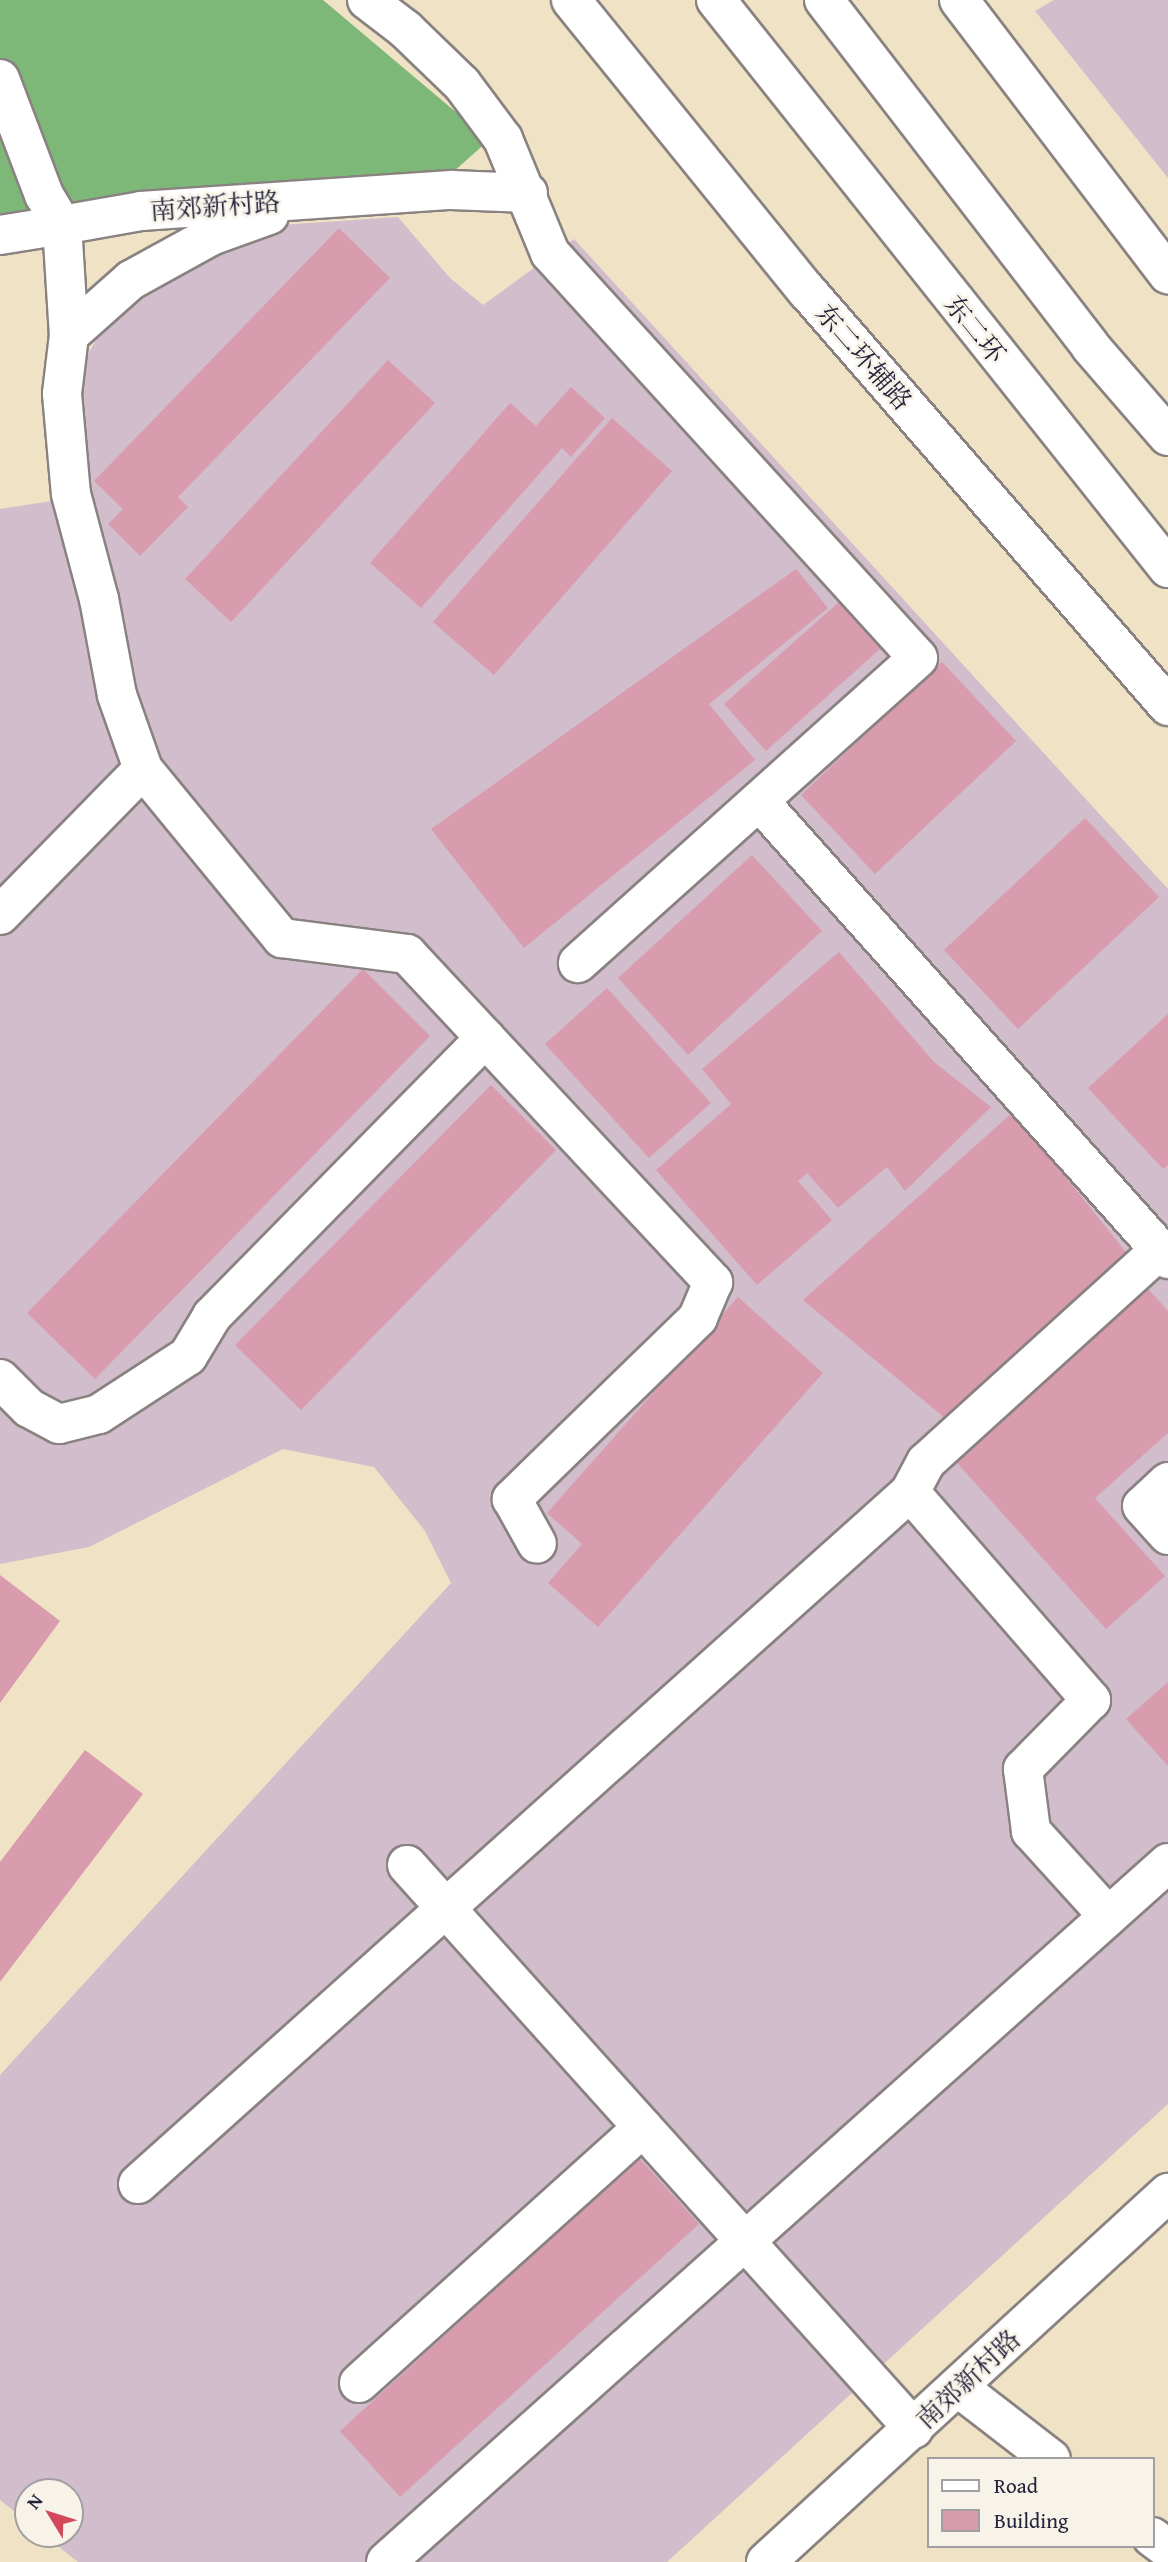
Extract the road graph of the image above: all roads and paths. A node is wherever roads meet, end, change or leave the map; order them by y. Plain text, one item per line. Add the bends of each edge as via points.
1 (367, 0) edge
2 (570, 0) edge
3 (716, 0) edge
4 (824, 0) edge
5 (959, 0) edge
6 (0, 79) edge
7 (528, 192) junction
8 (314, 199) junction
9 (62, 226) junction
10 (0, 235) edge
11 (1168, 274) edge
12 (69, 335) junction
13 (1168, 436) edge
14 (1168, 568) edge
15 (1168, 706) edge
16 (143, 769) junction
17 (759, 801) junction
18 (0, 915) edge
19 (578, 963) dead end
20 (485, 1038) junction
21 (1164, 1254) edge
22 (0, 1378) edge
23 (1168, 1482) edge
24 (910, 1492) junction
25 (1168, 1535) edge
26 (537, 1544) dead end
27 (1168, 1863) edge
28 (407, 1865) dead end
29 (446, 1908) junction
30 (1108, 1916) junction
31 (643, 2127) junction
32 (138, 2184) dead end
33 (1168, 2193) edge
34 (745, 2241) junction
35 (359, 2383) dead end
36 (959, 2388) junction
37 (914, 2429) junction
38 (1048, 2457) edge
39 (386, 2562) edge
40 (766, 2562) edge

1 - 7 main road via 462,84 503,139
2 - 15 main road, 东二环辅路 via 807,290
3 - 14 main road, 东二环 via 783,90
4 - 13 main road via 1090,346
5 - 11 main road
6 - 9 main road via 44,195
7 - 8 main road, 南郊新村路 via 451,190
7 - 17 main road via 550,253 918,658
8 - 9 main road, 南郊新村路 via 141,211
8 - 12 main road via 211,236 131,280
9 - 10 main road, 南郊新村路
9 - 12 main road
12 - 16 main road via 62,394 71,494 99,599 117,695
16 - 18 main road
16 - 20 main road via 282,938 407,954
17 - 19 main road
17 - 21 main road
20 - 22 main road via 212,1316 188,1356 99,1415 59,1424 29,1408
20 - 26 main road via 713,1282 698,1318 512,1499
21 - 24 main road via 926,1462
23 - 25 main road via 1142,1506
24 - 29 main road
24 - 30 main road via 1091,1700 1023,1769 1031,1832
27 - 30 main road
28 - 29 main road
29 - 31 main road
29 - 32 main road
30 - 34 main road
31 - 34 main road
31 - 35 main road
33 - 36 main road, 南郊新村路
34 - 37 main road
34 - 39 main road
36 - 37 main road, 南郊新村路
36 - 38 main road
37 - 40 main road, 南郊新村路

